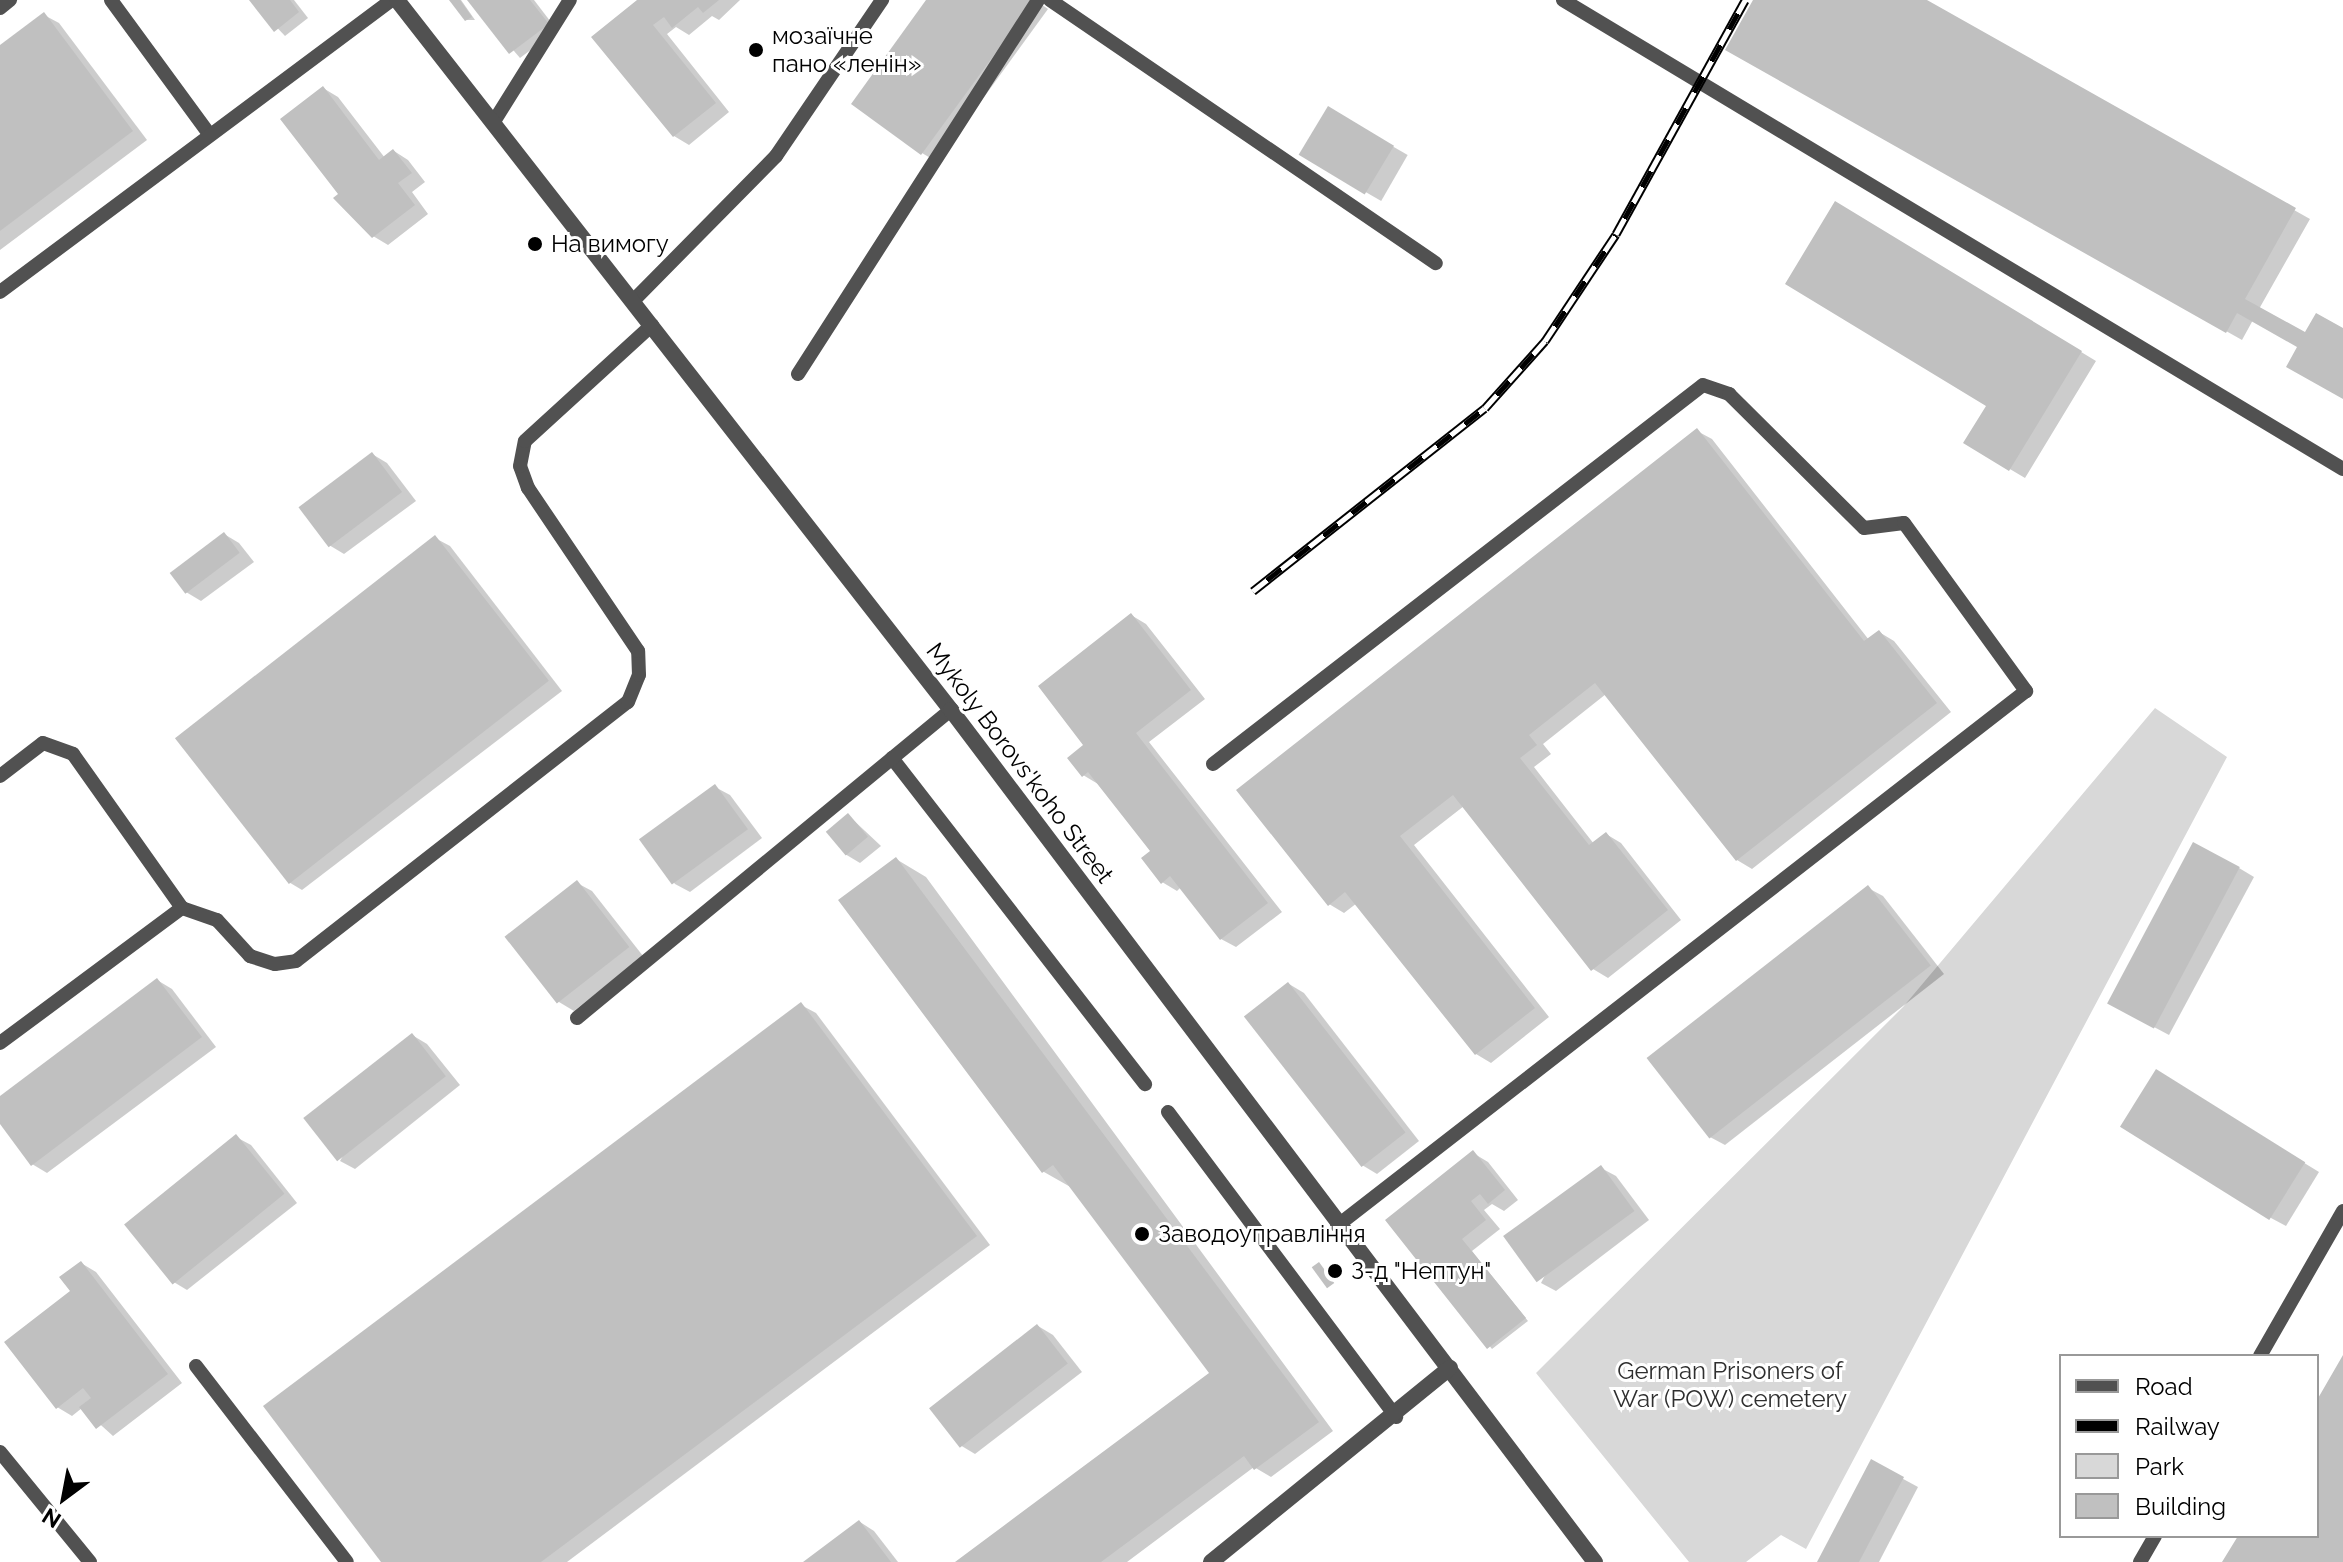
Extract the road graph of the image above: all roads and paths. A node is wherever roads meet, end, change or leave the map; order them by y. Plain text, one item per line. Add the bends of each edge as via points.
1 (10, 0) edge
2 (111, 0) edge
3 (395, 0) edge
4 (570, 0) edge
5 (882, 0) edge
6 (1038, 0) edge
7 (1050, 0) edge
8 (1563, 0) edge
9 (0, 8) edge
10 (493, 123) junction
11 (209, 134) junction
12 (1436, 263) dead end
13 (0, 292) edge
14 (633, 301) junction
15 (652, 325) junction
16 (798, 374) dead end
17 (2343, 469) edge
18 (951, 710) junction
19 (892, 758) junction
20 (1213, 764) dead end
21 (0, 776) edge
22 (182, 908) junction
23 (577, 1018) dead end
24 (0, 1043) edge
25 (1145, 1084) dead end
26 (1168, 1112) dead end
27 (2343, 1211) edge
28 (1337, 1226) junction
29 (2261, 1354) edge
30 (196, 1366) dead end
31 (1450, 1368) junction
32 (1396, 1417) junction
33 (0, 1452) edge
34 (2154, 1538) edge
35 (90, 1562) edge
36 (347, 1562) edge
37 (1211, 1562) edge
38 (1595, 1562) edge
39 (2140, 1562) edge

1 - 9 lane
2 - 11 lane
3 - 10 street, Mykoly Borovs'koho Street
3 - 11 lane
4 - 10 lane
5 - 14 lane via 776,156
6 - 16 lane
7 - 12 lane
8 - 17 lane
10 - 14 street, Mykoly Borovs'koho Street
11 - 13 lane
14 - 15 street, Mykoly Borovs'koho Street
15 - 18 street, Mykoly Borovs'koho Street
15 - 22 lane via 525,441 520,466 528,488 638,651 639,675 628,702 296,961 275,964 250,956 217,920
18 - 19 lane
18 - 28 street, Mykoly Borovs'koho Street
19 - 23 lane
19 - 25 lane
20 - 28 lane via 1703,385 1729,394 1864,528 1904,523 2026,691
21 - 22 lane via 43,743 73,754
22 - 24 lane
26 - 32 lane
27 - 29 lane
28 - 31 street, Mykoly Borovs'koho Street
30 - 36 lane
31 - 32 street
31 - 38 street, Mykoly Borovs'koho Street
32 - 37 street
33 - 35 lane
34 - 39 lane

